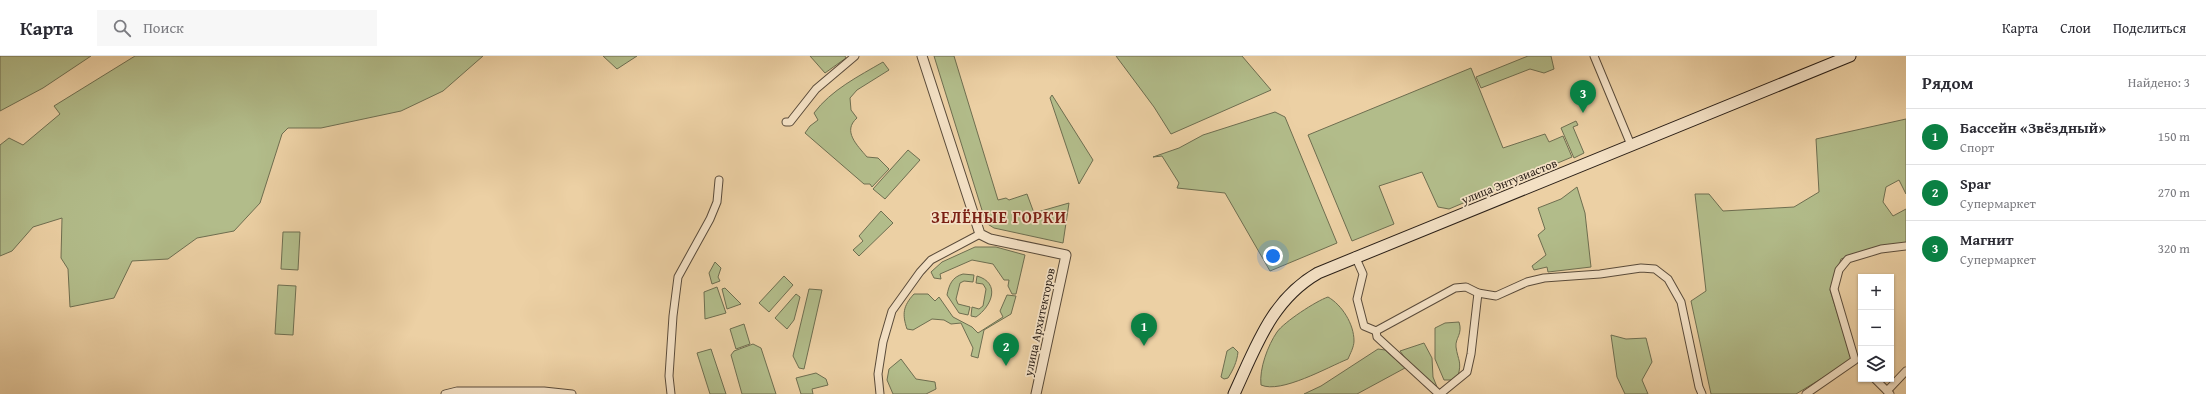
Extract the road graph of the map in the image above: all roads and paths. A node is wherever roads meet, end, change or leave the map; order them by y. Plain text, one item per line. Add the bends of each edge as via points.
1 (856, 56) edge
2 (922, 56) edge
3 (1594, 56) edge
4 (1850, 56) edge
5 (786, 122) dead end
6 (1631, 145) junction
7 (719, 180) dead end
8 (980, 234) junction
9 (1906, 246) edge
10 (1355, 256) junction
11 (1478, 293) junction
12 (1376, 331) junction
13 (1855, 360) junction
14 (1858, 363) edge
15 (1906, 371) edge
16 (1878, 382) edge
17 (1889, 392) edge
18 (445, 394) edge
19 (572, 394) edge
20 (671, 394) edge
21 (880, 394) edge
22 (1036, 394) edge
23 (1234, 394) edge
24 (1439, 394) edge
25 (1702, 394) edge
26 (1806, 394) edge

1 - 5 street via 828,78 790,122
2 - 8 street
3 - 6 street
4 - 6 main road, улица Энтузиастов
6 - 10 main road, улица Энтузиастов
7 - 20 street via 717,202 710,219 678,277 672,323 669,376
8 - 21 street via 931,260 892,311 883,342 878,374
8 - 22 street, улица Архитекторов via 1066,255
9 - 13 street via 1881,249 1848,259 1839,270 1834,289
10 - 12 street via 1362,274 1357,299 1358,308 1364,326
10 - 23 main road, улица Энтузиастов via 1318,273 1289,293 1268,322
11 - 12 street via 1461,287 1446,291
11 - 24 street via 1467,372
11 - 25 street via 1496,296 1527,282 1544,278 1641,268 1655,269 1668,279 1681,302
12 - 24 street via 1377,337
13 - 14 street
13 - 26 street
15 - 17 street
16 - 17 street
18 - 19 street via 457,391 544,391

